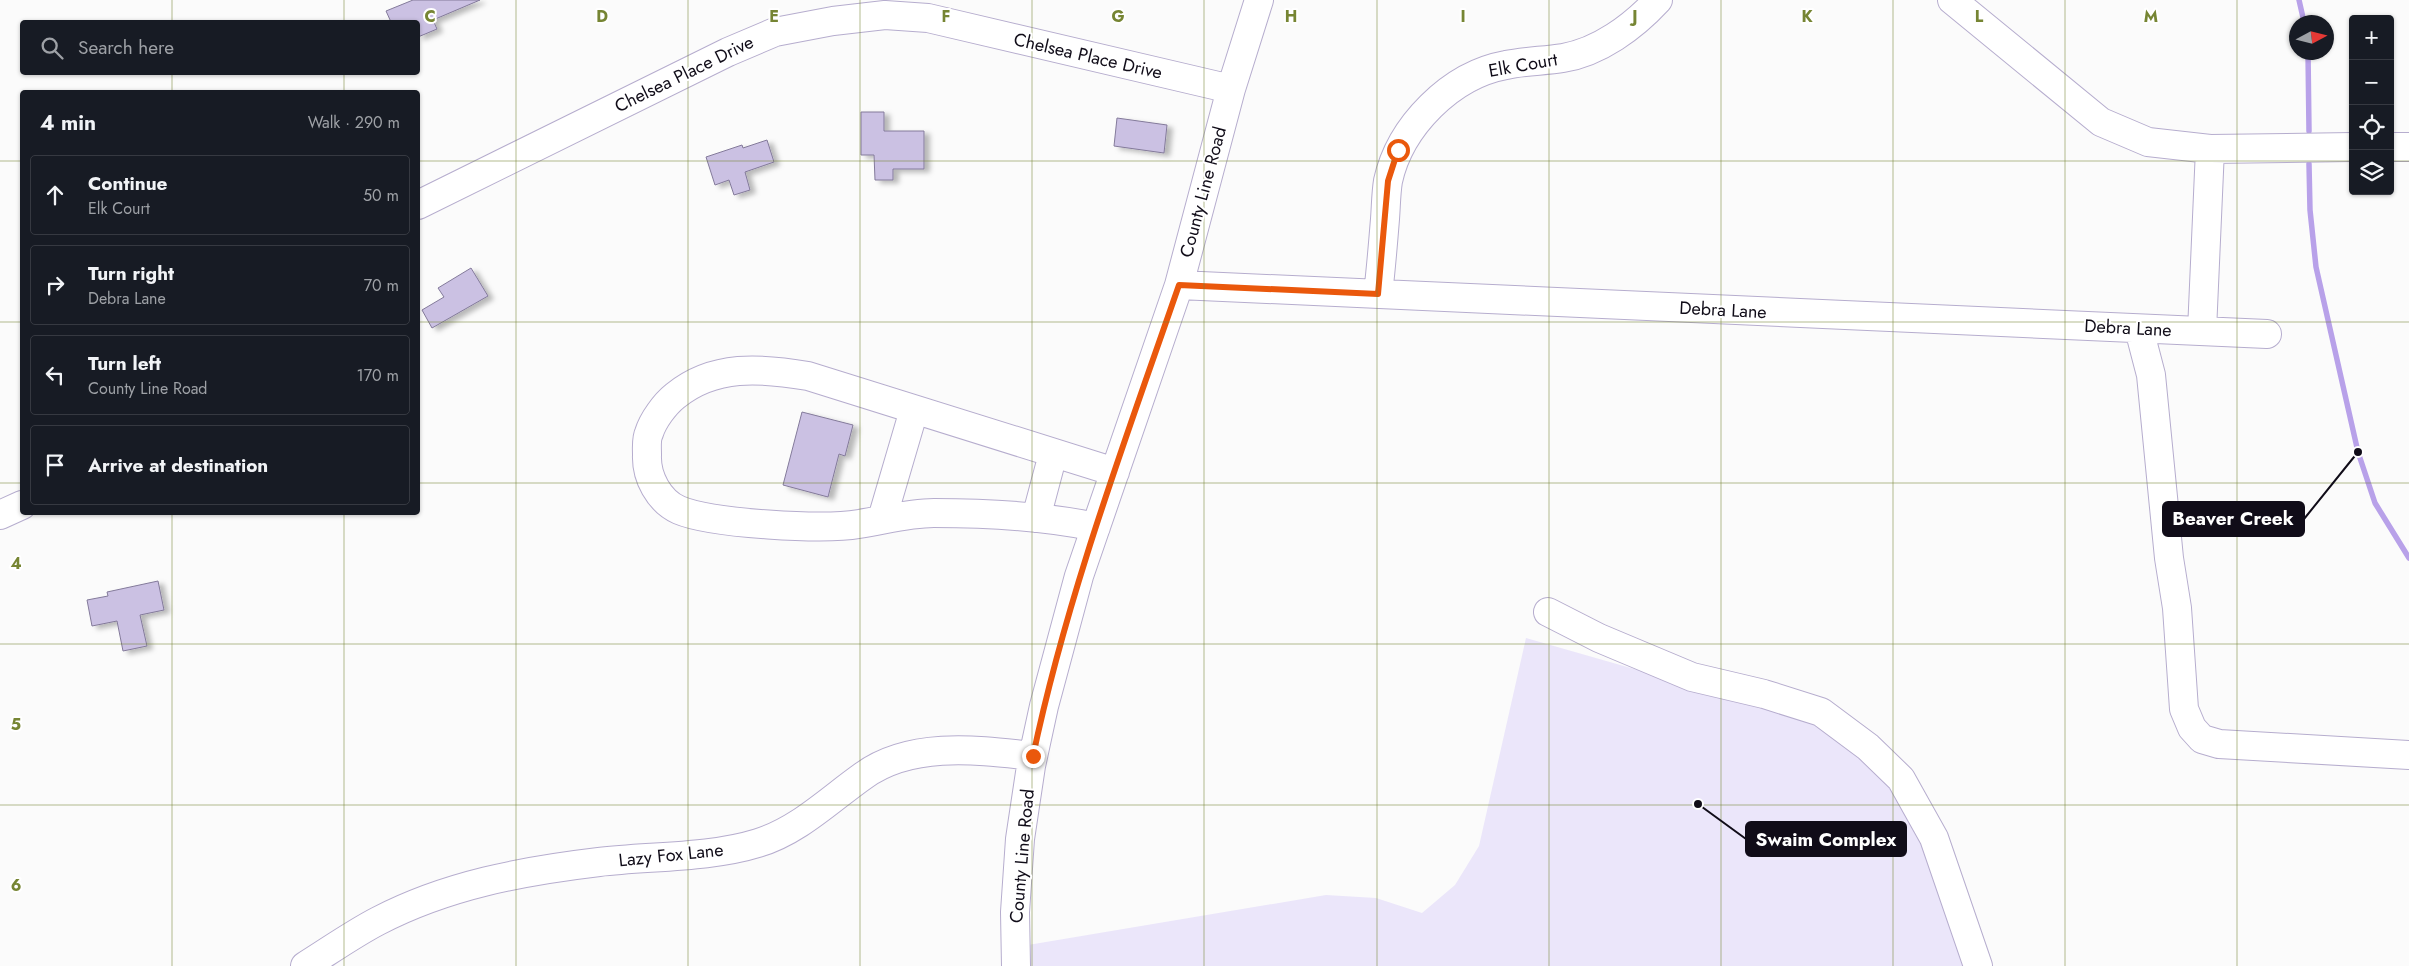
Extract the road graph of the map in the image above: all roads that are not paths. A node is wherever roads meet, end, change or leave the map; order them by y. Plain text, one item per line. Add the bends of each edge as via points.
1 (1259, 0) edge
2 (1658, 0) edge
3 (1952, 0) edge
4 (1231, 88) junction
5 (2394, 146) edge
6 (2349, 147) edge
7 (2409, 147) edge
8 (2210, 149) junction
9 (420, 204) edge
10 (1179, 285) junction
11 (1378, 294) junction
12 (2139, 329) junction
13 (2202, 331) junction
14 (2268, 334) dead end
15 (914, 410) junction
16 (1053, 454) junction
17 (1115, 472) junction
18 (20, 506) edge
19 (0, 515) edge
20 (1036, 518) junction
21 (882, 519) junction
22 (1096, 527) junction
23 (1548, 612) dead end
24 (2409, 755) edge
25 (1033, 756) junction
26 (305, 966) edge
27 (1016, 966) edge
28 (1978, 966) edge

1 - 4 street, County Line Road
2 - 11 street, Elk Court via 1622,32 1593,48 1564,58 1505,65 1476,74 1445,93 1421,116 1398,150 1388,181
3 - 8 street via 2101,122 2148,142
4 - 9 street, Chelsea Place Drive via 928,18 885,15 833,21 775,32 728,52
4 - 10 street, County Line Road
5 - 7 street
6 - 8 street
8 - 13 street
10 - 11 street, Debra Lane
10 - 17 street, County Line Road
11 - 12 street, Debra Lane
12 - 13 street, Debra Lane
12 - 24 street via 2151,375 2169,558 2178,608 2184,709 2192,728 2202,739 2219,744
13 - 14 street, Debra Lane
15 - 16 street
15 - 21 street
15 - 21 street via 808,376 770,370 728,372 690,384 667,402 648,433 646,465 657,493 678,510 703,516 786,525 859,524
16 - 17 street
16 - 20 street
17 - 22 street, County Line Road
18 - 19 street
20 - 21 street via 932,513
20 - 22 street
22 - 25 street, County Line Road via 1079,576
23 - 28 street via 1599,638 1692,677 1821,712 1868,747 1901,778 1934,838
25 - 26 street, Lazy Fox Lane via 939,750 898,759 865,774 797,825 760,842 728,850 598,862 504,876 454,890 378,921
25 - 27 street, County Line Road via 1020,838 1015,912

